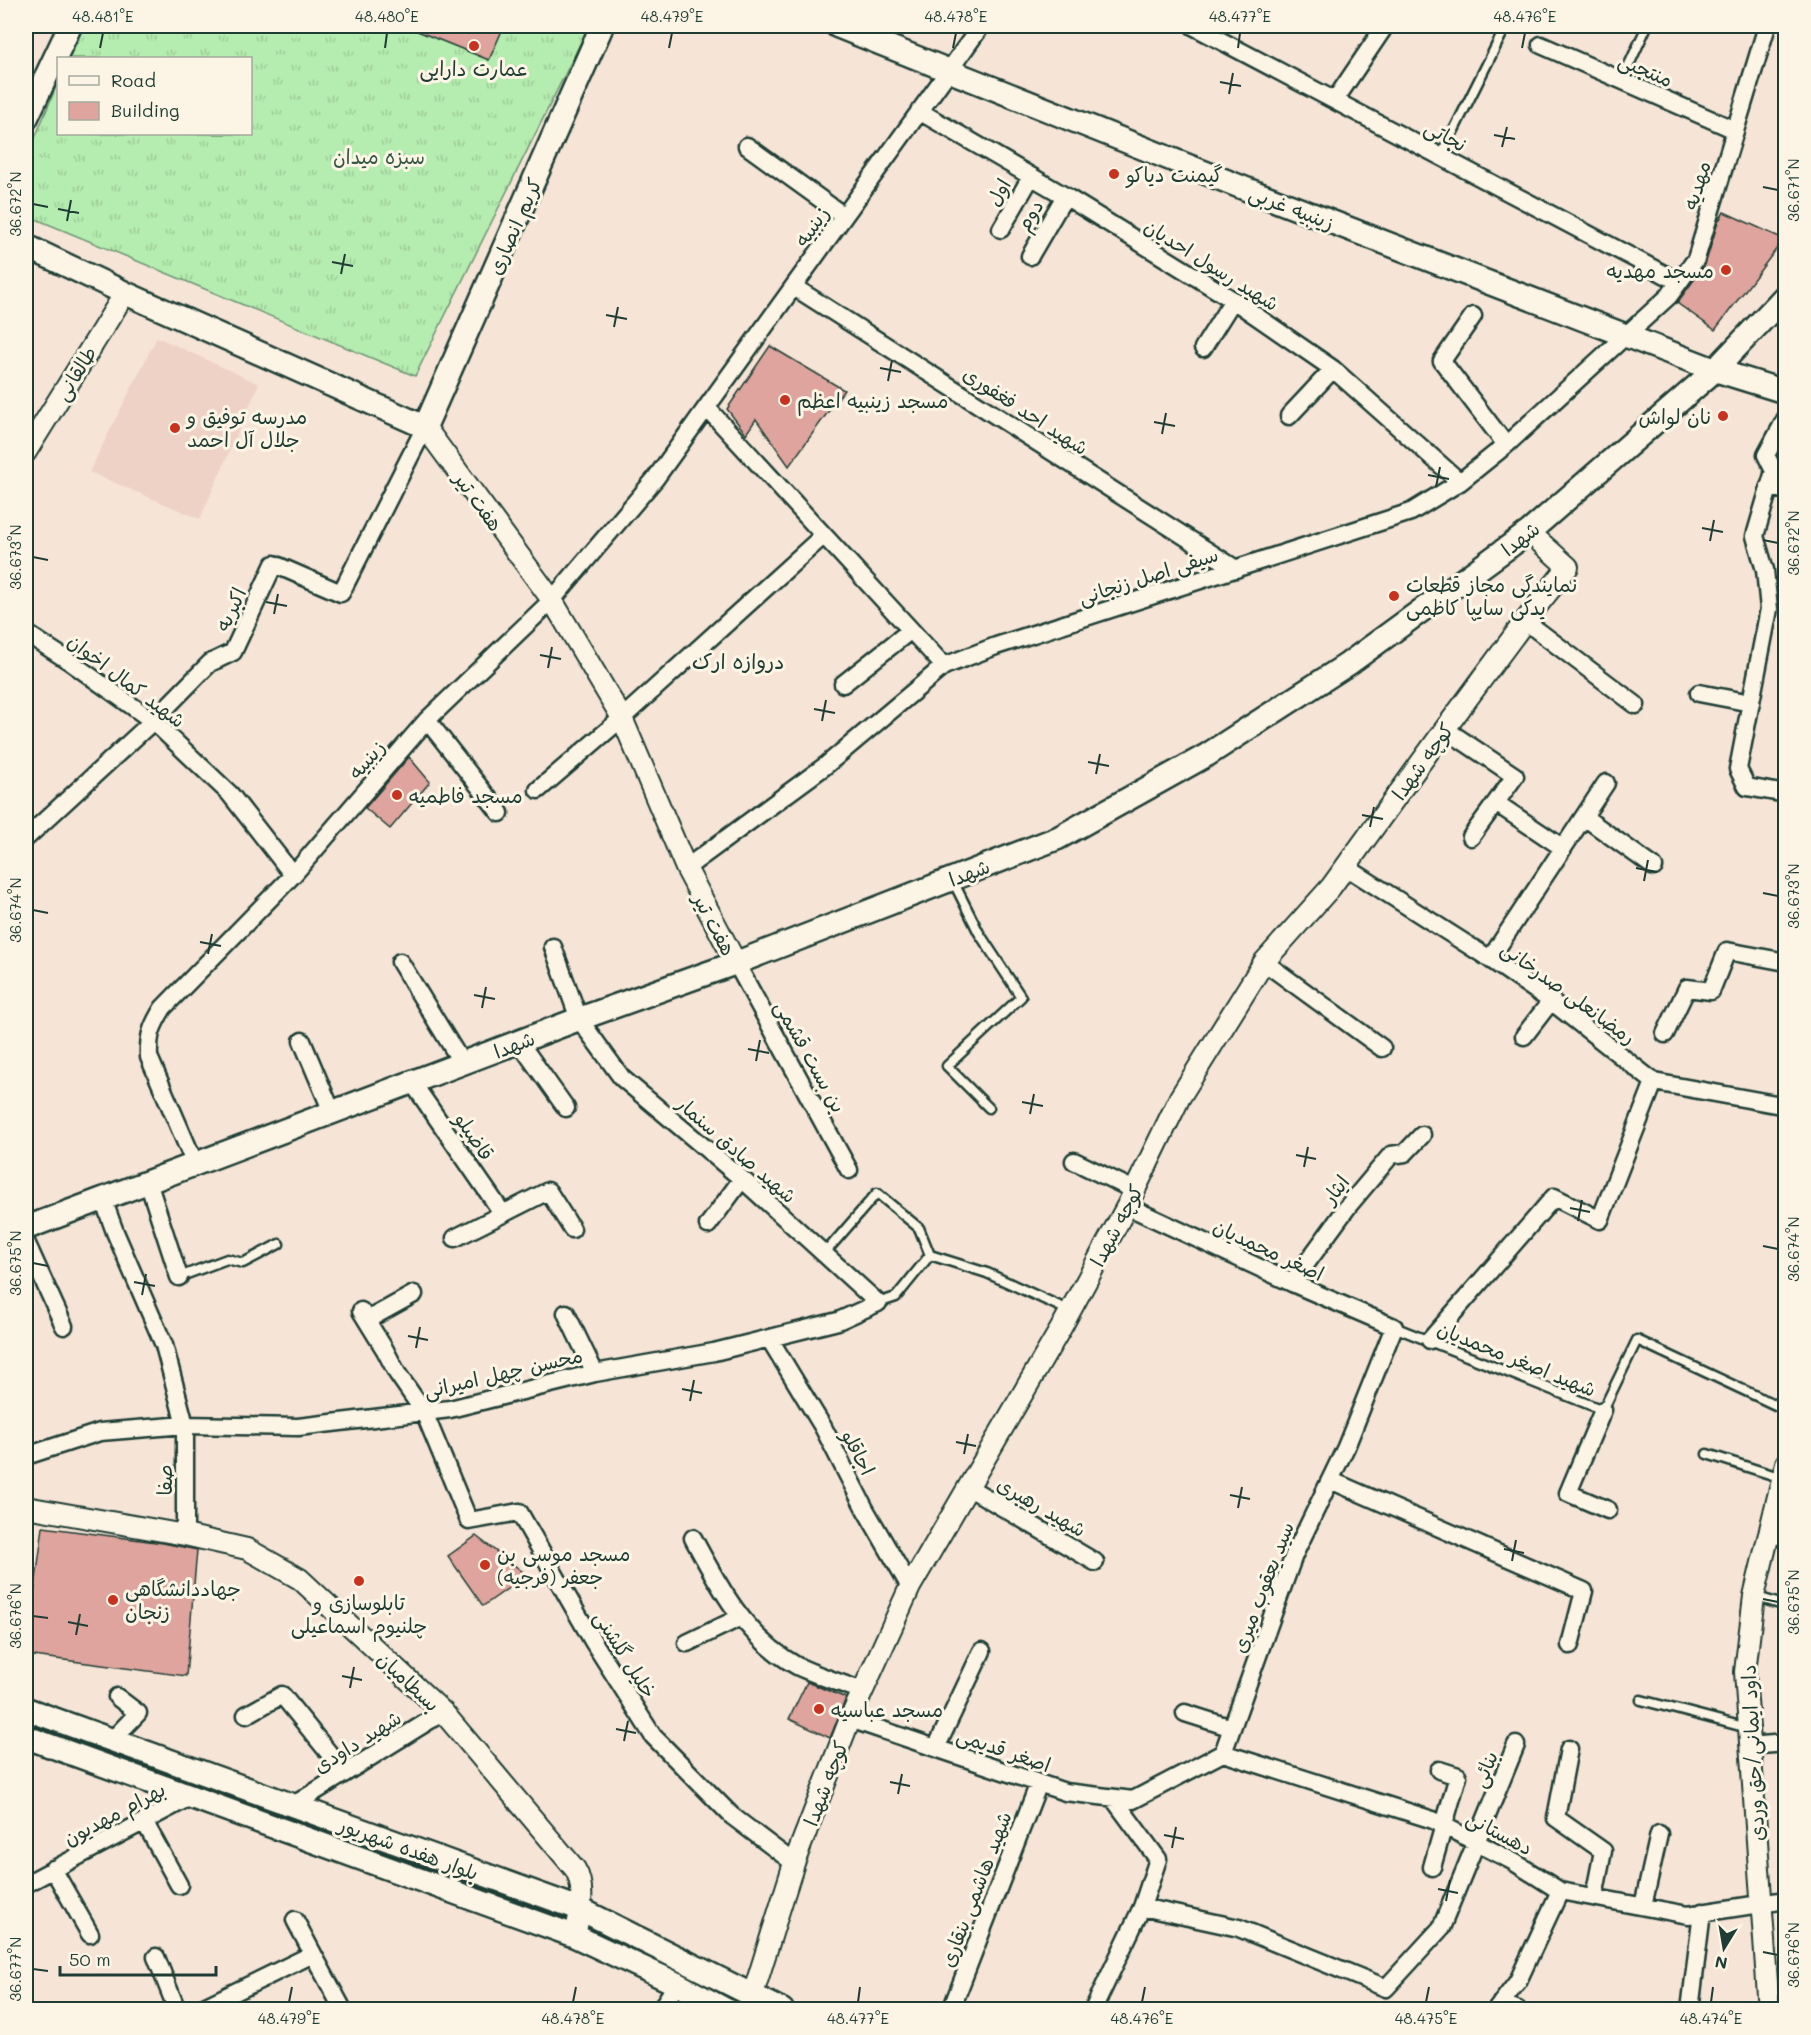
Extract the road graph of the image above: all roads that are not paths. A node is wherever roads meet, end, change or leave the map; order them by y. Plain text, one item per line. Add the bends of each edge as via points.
1 (70, 26) edge
2 (602, 26) edge
3 (837, 26) edge
4 (981, 26) edge
5 (1193, 26) edge
6 (1385, 26) edge
7 (1506, 26) edge
8 (1647, 26) edge
9 (1767, 26) edge
10 (1541, 45) dead end
11 (948, 69) junction
12 (1621, 82) junction
13 (1335, 100) junction
14 (919, 111) junction
15 (26, 119) edge
16 (1735, 130) junction
17 (747, 146) dead end
18 (1441, 156) junction
19 (1031, 177) junction
20 (1065, 196) junction
21 (844, 216) junction
22 (1001, 229) dead end
23 (26, 235) edge
24 (26, 246) edge
25 (1030, 256) dead end
26 (1679, 282) junction
27 (794, 287) junction
28 (125, 293) junction
29 (1785, 295) edge
30 (1233, 300) junction
31 (1473, 316) dead end
32 (1627, 335) junction
33 (1203, 348) dead end
34 (1333, 369) junction
35 (1715, 369) junction
36 (1785, 392) edge
37 (707, 408) junction
38 (1289, 416) dead end
39 (1785, 418) edge
40 (427, 422) junction
41 (1506, 445) junction
42 (26, 452) edge
43 (1460, 482) junction
44 (1777, 489) edge
45 (1529, 532) junction
46 (824, 535) junction
47 (1236, 568) junction
48 (552, 600) junction
49 (1525, 621) junction
50 (911, 630) junction
51 (26, 633) edge
52 (944, 666) junction
53 (843, 684) dead end
54 (1699, 693) dead end
55 (1751, 703) junction
56 (1636, 705) dead end
57 (622, 718) junction
58 (153, 720) junction
59 (427, 720) junction
60 (1445, 729) junction
61 (1606, 783) dead end
62 (538, 790) dead end
63 (1785, 794) edge
64 (1496, 802) junction
65 (500, 813) dead end
66 (1584, 817) junction
67 (1471, 837) dead end
68 (26, 838) edge
69 (1563, 848) junction
70 (1346, 867) junction
71 (1654, 867) dead end
72 (686, 868) junction
73 (293, 875) junction
74 (952, 879) junction
75 (553, 947) dead end
76 (1490, 959) junction
77 (400, 962) dead end
78 (1264, 962) junction
79 (1785, 962) edge
80 (736, 963) junction
81 (1551, 1001) junction
82 (579, 1019) junction
83 (1665, 1035) dead end
84 (1524, 1036) dead end
85 (302, 1041) dead end
86 (519, 1042) junction
87 (1382, 1048) dead end
88 (462, 1063) junction
89 (412, 1082) junction
90 (1654, 1082) junction
91 (1785, 1106) edge
92 (566, 1108) dead end
93 (989, 1108) dead end
94 (332, 1112) junction
95 (1422, 1135) dead end
96 (1074, 1161) dead end
97 (195, 1164) junction
98 (849, 1170) dead end
99 (742, 1179) junction
100 (148, 1182) junction
101 (1131, 1198) junction
102 (103, 1199) junction
103 (503, 1214) junction
104 (708, 1225) dead end
105 (26, 1228) edge
106 (572, 1229) dead end
107 (455, 1238) dead end
108 (26, 1242) edge
109 (279, 1244) dead end
110 (824, 1254) junction
111 (930, 1255) junction
112 (179, 1277) joint
113 (1292, 1283) junction
114 (414, 1294) dead end
115 (878, 1303) junction
116 (1070, 1311) junction
117 (566, 1313) dead end
118 (64, 1326) dead end
119 (1394, 1327) junction
120 (769, 1338) junction
121 (1430, 1340) junction
122 (595, 1373) junction
123 (1603, 1410) junction
124 (1785, 1410) edge
125 (424, 1412) junction
126 (185, 1425) junction
127 (1707, 1454) dead end
128 (26, 1456) edge
129 (1784, 1471) edge
130 (1330, 1480) junction
131 (968, 1487) junction
132 (26, 1507) edge
133 (1608, 1510) dead end
134 (185, 1535) junction
135 (693, 1538) dead end
136 (1777, 1539) edge
137 (1095, 1562) dead end
138 (910, 1587) junction
139 (1754, 1596) junction
140 (1785, 1606) edge
141 (741, 1617) junction
142 (687, 1643) dead end
143 (1570, 1645) dead end
144 (982, 1652) dead end
145 (862, 1691) junction
146 (117, 1697) dead end
147 (1641, 1700) dead end
148 (26, 1709) edge
149 (443, 1712) junction
150 (1185, 1713) dead end
151 (246, 1715) dead end
152 (850, 1719) junction
153 (1232, 1728) junction
154 (26, 1737) edge
155 (1749, 1737) junction
156 (112, 1740) junction
157 (1785, 1743) edge
158 (1516, 1745) dead end
159 (936, 1748) junction
160 (1569, 1749) dead end
161 (1223, 1753) junction
162 (1439, 1770) dead end
163 (345, 1773) junction
164 (1039, 1783) junction
165 (190, 1797) junction
166 (1113, 1798) junction
167 (292, 1806) junction
168 (144, 1821) junction
169 (1445, 1826) junction
170 (1659, 1834) dead end
171 (1478, 1843) junction
172 (794, 1863) junction
173 (1432, 1867) dead end
174 (53, 1869) junction
175 (26, 1884) edge
176 (179, 1885) dead end
177 (1560, 1891) junction
178 (1594, 1897) junction
179 (1785, 1900) edge
180 (1761, 1903) junction
181 (1643, 1906) junction
182 (1142, 1907) junction
183 (580, 1909) junction
184 (1702, 1912) junction
185 (296, 1920) dead end
186 (90, 1934) dead end
187 (575, 1936) junction
188 (313, 1954) junction
189 (156, 1957) dead end
190 (677, 1984) junction
191 (753, 1994) junction
192 (341, 2006) dead end
193 (1499, 2006) edge
194 (177, 2010) edge
195 (198, 2010) edge
196 (660, 2010) edge
197 (726, 2010) edge
198 (782, 2010) edge
199 (951, 2010) edge
200 (1093, 2010) edge
201 (1518, 2010) edge
202 (1690, 2010) edge
203 (1769, 2010) edge

1 - 15 main road
2 - 40 main road, کریم انصاری
3 - 11 main road, زینبیه غربی
4 - 11 street, زینبیه
5 - 13 street, نجاتی
6 - 13 street
7 - 18 lane
8 - 12 lane
9 - 16 street, مهدیه
10 - 12 street, منتجبی
11 - 14 street, زینبیه
11 - 32 main road, زینبیه غربی via 1257,194
12 - 16 street, منتجبی
13 - 18 street, نجاتی
14 - 19 street, شهید رسول احدیان
14 - 21 street, زینبیه
16 - 26 street, مهدیه via 1696,259
17 - 21 street
18 - 26 street, نجاتی
19 - 20 street, شهید رسول احدیان
19 - 22 street, اول
20 - 25 street, دوم
20 - 30 street, شهید رسول احدیان
21 - 27 street, زینبیه
23 - 40 main road
24 - 28 main road, هفت تیر
26 - 32 street, مهدیه
27 - 37 street, زینبیه
27 - 47 street, شهید احد فغفوری
28 - 40 main road, هفت تیر
28 - 42 street, طالقانی
29 - 35 main road, شهدا
30 - 33 street
30 - 34 street, شهید رسول احدیان
31 - 41 street via 1442,361
32 - 35 main road, زینبیه غربی
32 - 41 street, سیفی اصل زنجانی
34 - 38 street
34 - 43 street, شهید رسول احدیان
35 - 36 main road, زینبیه غربی
35 - 45 main road, شهدا
37 - 46 street
37 - 48 street, زینبیه via 655,479
39 - 44 street via 1766,455
40 - 48 street, هفت تیر
40 - 58 street, اکبریه via 341,593 274,564 233,652 210,663
41 - 43 street, سیفی اصل زنجانی
43 - 47 street, سیفی اصل زنجانی via 1411,512
44 - 55 street via 1755,537 1766,570 1769,609
45 - 49 street, کوچه شهدا via 1568,567
45 - 74 main road, شهدا via 1348,664 1207,755 1058,838
46 - 50 street
46 - 57 street
47 - 52 street, سیفی اصل زنجانی
48 - 57 street, هفت تیر
48 - 59 street, زینبیه
49 - 56 street
49 - 60 street, کوچه شهدا
50 - 52 street
50 - 53 street
51 - 58 street, شهید کمال اخوان
52 - 72 street, سیفی اصل زنجانی via 825,766
54 - 55 street
55 - 63 street via 1738,769 1747,787
57 - 62 street
57 - 72 street, هفت تیر
58 - 68 street, اکبریه
58 - 73 street, شهید کمال اخوان via 230,794
59 - 65 street
59 - 73 street, زینبیه
60 - 64 street via 1515,776
60 - 70 street, کوچه شهدا
61 - 66 street
64 - 67 street
64 - 69 street
66 - 69 street
66 - 71 street
69 - 76 street
70 - 76 street, رمضانعلی صدرخانی
70 - 78 street, کوچه شهدا
72 - 80 street, هفت تیر
73 - 97 street, زینبیه via 163,1008 148,1040 149,1057
74 - 80 main road, شهدا
74 - 93 lane via 979,933 1021,997 947,1066
75 - 82 street, شهید صادق سنمار
76 - 81 street, رمضانعلی صدرخانی
77 - 88 street
78 - 87 street
78 - 101 street, کوچه شهدا via 1180,1097
79 - 83 street via 1727,951 1712,991 1687,988
80 - 82 main road, شهدا
80 - 98 street, بن بست قشمی
81 - 84 street
81 - 90 street, رمضانعلی صدرخانی
82 - 86 main road, شهدا
82 - 99 street, شهید صادق سنمار via 622,1078
85 - 94 street
86 - 88 main road, شهدا
86 - 92 street
88 - 89 main road, شهدا
89 - 94 main road, شهدا
89 - 103 street, قاضیلو
90 - 91 street, رمضانعلی صدرخانی
90 - 121 street via 1600,1220 1554,1197
94 - 97 main road, شهدا
95 - 113 street, ایثار via 1405,1153 1391,1155
96 - 101 street, اصغر محمدیان
97 - 100 main road, شهدا
99 - 104 street
99 - 110 street, شهید صادق سنمار
100 - 102 main road, شهدا
100 - 112 street
101 - 113 street, اصغر محمدیان
101 - 116 street, کوچه شهدا
102 - 105 main road, شهدا
102 - 126 street, صفا via 164,1345
103 - 106 street via 548,1191
103 - 107 street
108 - 118 street
109 - 112 lane via 243,1263 227,1259
110 - 111 lane via 877,1193 919,1228
110 - 115 street, شهید صادق سنمار
111 - 115 lane via 896,1297
111 - 116 lane via 987,1273
113 - 119 street, اصغر محمدیان
114 - 125 street via 364,1316 396,1373
115 - 120 street, محسن چهل امیرانی via 838,1322
116 - 131 street, کوچه شهدا
117 - 122 street
119 - 121 lane, شهید اصغر محمدیان
119 - 130 street, سید یعقوب میری
120 - 122 street, محسن چهل امیرانی
120 - 138 street, اجاقلو via 823,1427
121 - 123 lane, شهید اصغر محمدیان
122 - 125 street, محسن چهل امیرانی
123 - 124 lane, شهید اصغر محمدیان via 1637,1340
123 - 133 street via 1568,1493
125 - 126 street, محسن چهل امیرانی via 298,1427
125 - 172 street, خلیل گلشنی via 469,1521 519,1512 652,1736 732,1816
126 - 128 street, محسن چهل امیرانی via 100,1432
126 - 134 street, صفا
127 - 129 lane
129 - 136 street, داود ایمانی/حق وردی
130 - 143 street via 1584,1591
130 - 153 street, سید یعقوب میری via 1294,1555
131 - 137 street, شهید رهبری
131 - 138 street, کوچه شهدا
132 - 134 street, بسطامیان
134 - 149 street, بسطامیان via 247,1549 300,1579
135 - 141 street via 716,1582
136 - 139 street, داود ایمانی/حق وردی
138 - 145 street, کوچه شهدا
139 - 140 lane
139 - 155 street, داود ایمانی/حق وردی via 1746,1672
141 - 142 street
141 - 145 street via 764,1643 798,1666
144 - 159 street
145 - 152 street, کوچه شهدا
146 - 156 street via 138,1713
147 - 155 lane
148 - 156 main road, بلوار هفده شهریور
149 - 163 street, شهید داودی
149 - 183 street, بسطامیان via 575,1869 582,1890
150 - 153 street
151 - 163 street via 282,1695
152 - 159 street, اصغر قدیمی
152 - 172 street, کوچه شهدا
153 - 161 street, سید یعقوب میری
154 - 165 main road, بلوار هفده شهریور
155 - 157 street
155 - 180 street, داود ایمانی/حق وردی
156 - 167 main road, بلوار هفده شهریور
158 - 171 street, بنائی
159 - 164 street, اصغر قدیمی
160 - 178 street via 1556,1818 1603,1851
161 - 166 street via 1133,1800
161 - 169 street, دهستانی
162 - 169 street via 1458,1776
163 - 167 street, شهید داودی
164 - 166 street, اصغر قدیمی via 1065,1792
164 - 199 street, شهید هاشمی بنقاری
165 - 168 street, بهرام مهدیون
165 - 187 main road, بلوار هفده شهریور
166 - 182 street via 1158,1859
167 - 183 main road, بلوار هفده شهریور
168 - 174 street, بهرام مهدیون
168 - 176 street
169 - 171 street, دهستانی
169 - 173 street
170 - 181 street
171 - 177 street, دهستانی
171 - 182 street, بنائی via 1441,1928 1386,1988 1239,1928
172 - 191 street, کوچه شهدا
174 - 175 street, بهرام مهدیون
174 - 186 street
177 - 178 street, دهستانی
177 - 193 street via 1518,1981
178 - 181 street, دهستانی
179 - 180 street, دهستانی
180 - 184 street, دهستانی
180 - 203 street, داود ایمانی/حق وردی
181 - 184 street, دهستانی via 1688,1915
182 - 200 street
183 - 187 street, بسطامیان
183 - 191 main road, بلوار هفده شهریور
184 - 202 street
185 - 188 street
187 - 190 main road, بلوار هفده شهریور
188 - 192 street
188 - 195 street
189 - 194 street
190 - 196 street
190 - 197 main road, بلوار هفده شهریور
191 - 198 main road, بلوار هفده شهریور
193 - 201 street

